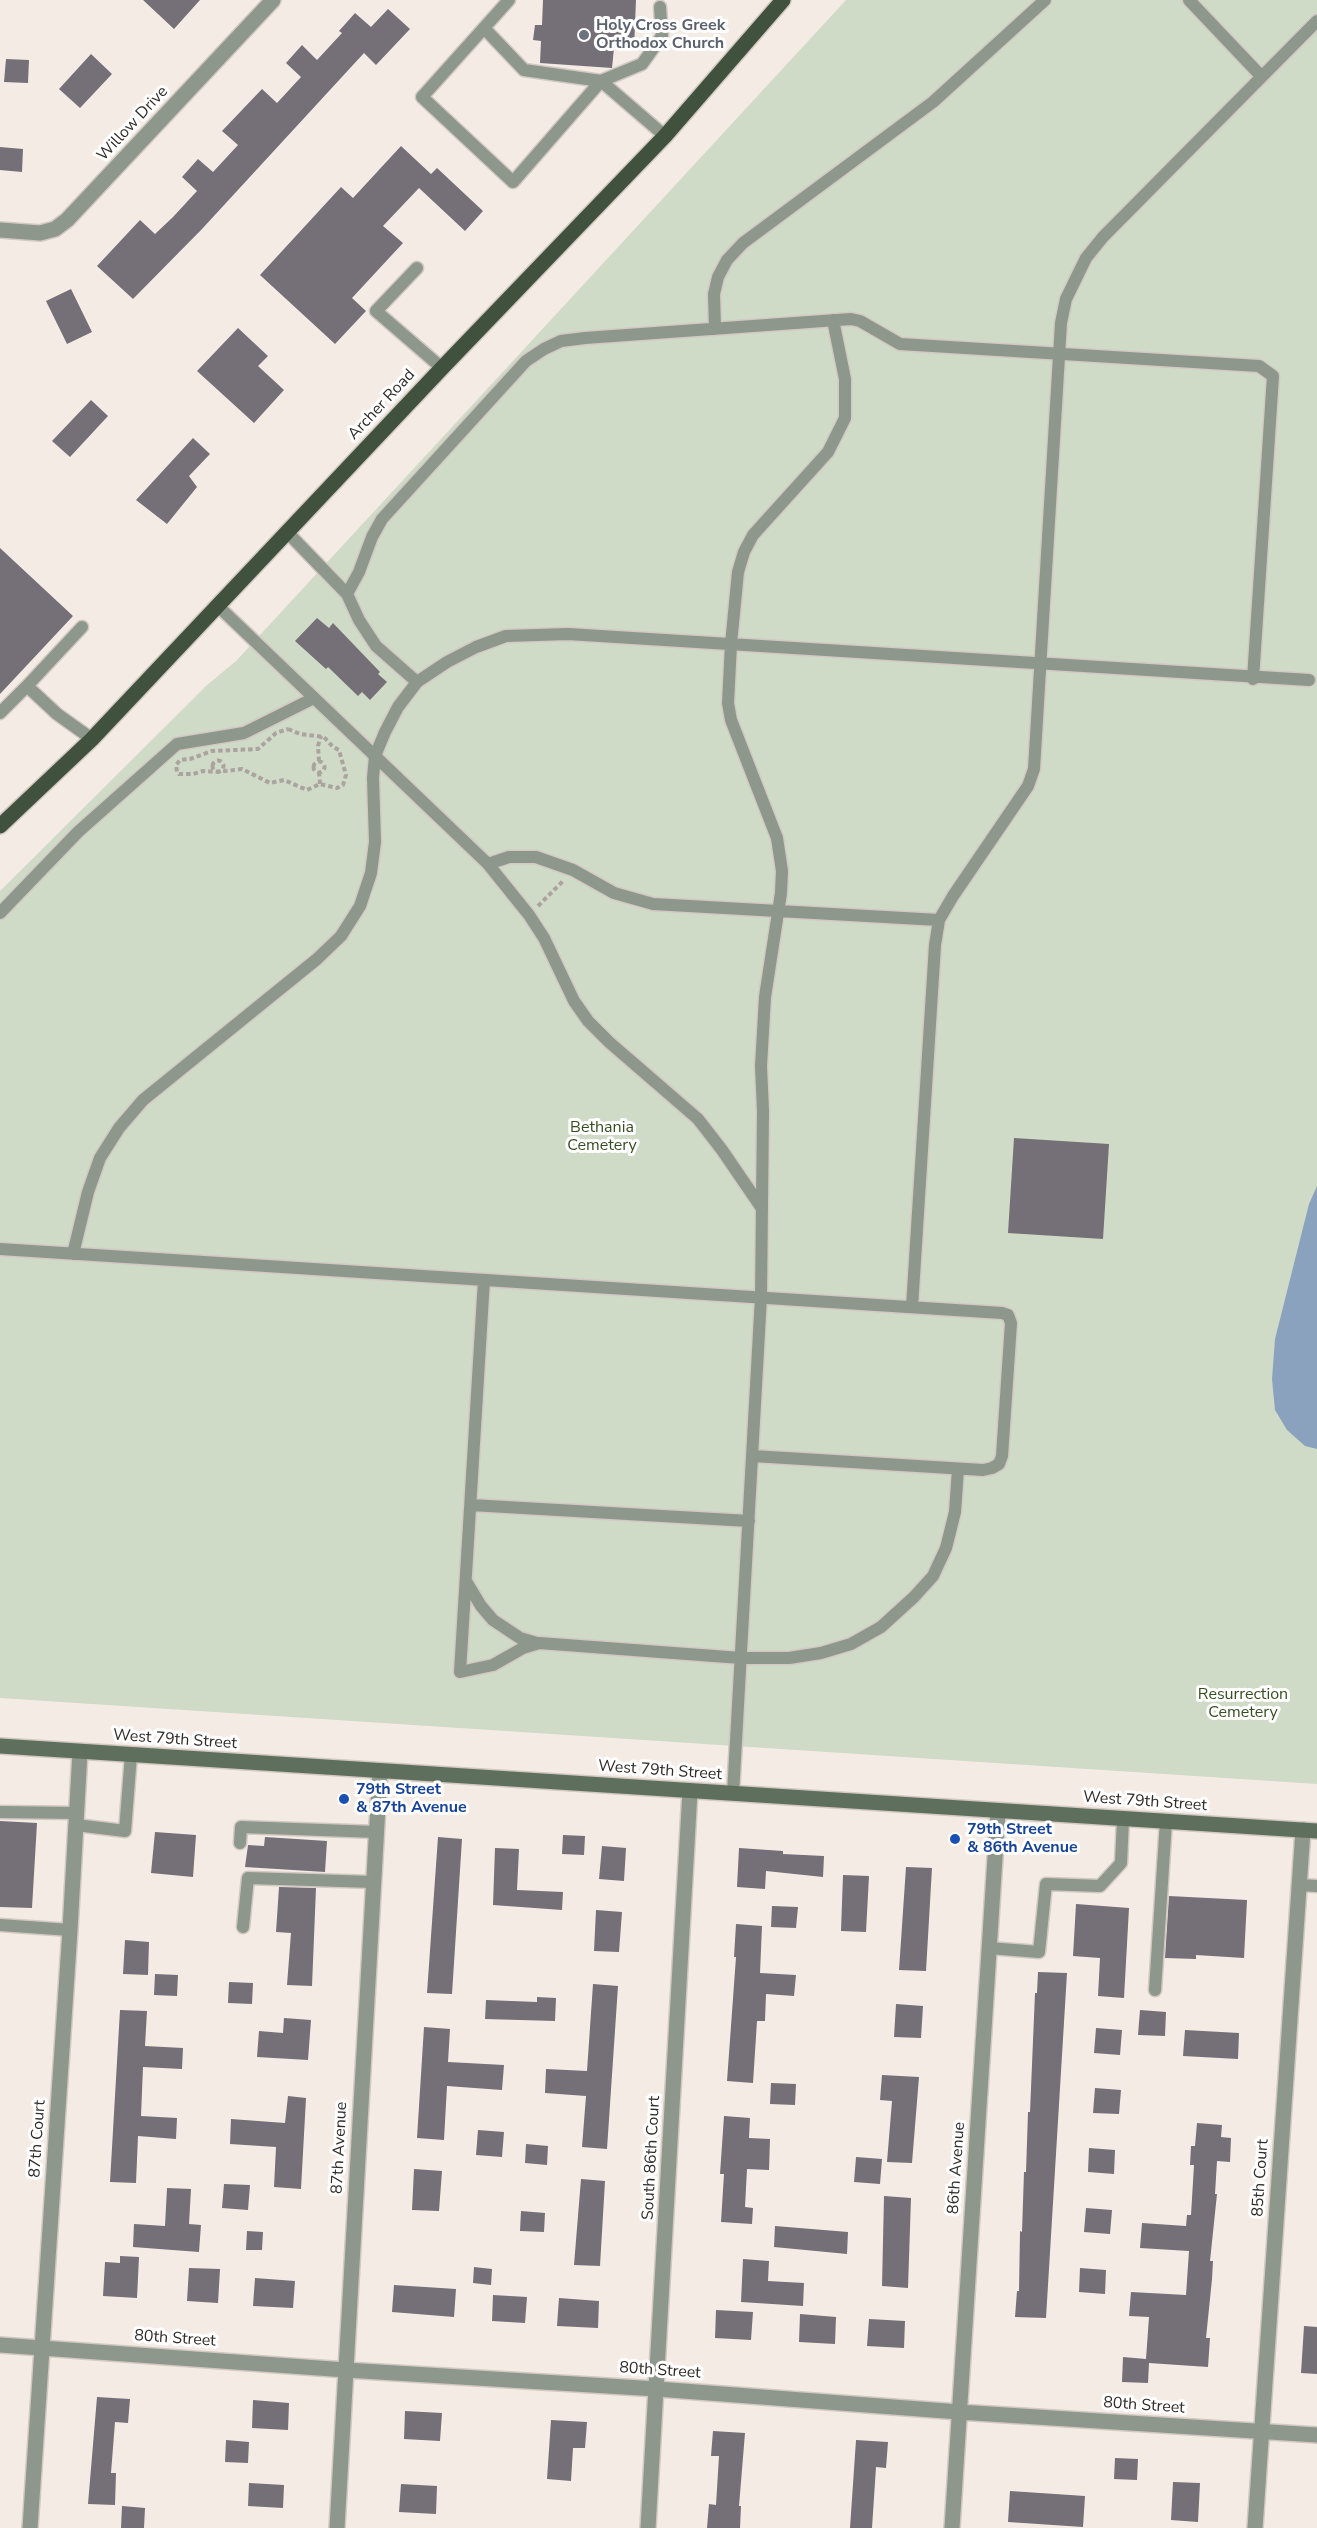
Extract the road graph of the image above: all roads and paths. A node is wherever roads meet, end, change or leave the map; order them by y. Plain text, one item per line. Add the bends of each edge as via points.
1 (273, 0) edge
2 (509, 0) edge
3 (783, 0) edge
4 (1045, 0) edge
5 (1189, 0) edge
6 (662, 2) edge
7 (1317, 21) edge
8 (484, 28) junction
9 (1261, 76) junction
10 (601, 81) junction
11 (665, 136) junction
12 (0, 230) edge
13 (417, 268) dead end
14 (833, 320) junction
15 (714, 329) junction
16 (1060, 355) junction
17 (442, 368) junction
18 (288, 533) junction
19 (347, 594) junction
20 (219, 607) junction
21 (82, 627) dead end
22 (731, 644) junction
23 (1041, 665) junction
24 (1253, 679) junction
25 (1309, 680) dead end
26 (417, 682) junction
27 (27, 686) junction
28 (314, 698) junction
29 (0, 713) edge
30 (321, 736) junction
31 (92, 740) junction
32 (221, 752) junction
33 (375, 756) junction
34 (220, 761) junction
35 (218, 772) junction
36 (320, 784) junction
37 (0, 826) edge
38 (488, 864) junction
39 (573, 870) junction
40 (778, 911) junction
41 (0, 913) edge
42 (530, 915) junction
43 (939, 920) junction
44 (760, 1207) junction
45 (0, 1249) edge
46 (73, 1254) junction
47 (484, 1280) junction
48 (761, 1297) junction
49 (912, 1307) junction
50 (753, 1456) junction
51 (958, 1469) junction
52 (471, 1505) junction
53 (749, 1521) junction
54 (466, 1581) junction
55 (538, 1643) junction
56 (741, 1658) junction
57 (0, 1746) edge
58 (80, 1752) junction
59 (131, 1755) junction
60 (380, 1771) junction
61 (690, 1791) junction
62 (734, 1794) junction
63 (998, 1811) junction
64 (0, 1812) edge
65 (76, 1819) junction
66 (1123, 1819) junction
67 (1166, 1821) junction
68 (1310, 1831) edge
69 (376, 1832) junction
70 (240, 1843) dead end
71 (373, 1882) junction
72 (1299, 1885) junction
73 (1317, 1886) edge
74 (0, 1925) edge
75 (243, 1927) dead end
76 (70, 1930) junction
77 (989, 1948) junction
78 (1155, 1990) dead end
79 (0, 2344) edge
80 (42, 2347) junction
81 (346, 2370) junction
82 (657, 2389) junction
83 (959, 2412) junction
84 (1262, 2432) junction
85 (1317, 2435) edge
86 (30, 2528) edge
87 (337, 2528) edge
88 (648, 2528) edge
89 (952, 2528) edge
90 (1255, 2528) edge

1 - 12 street, Willow Drive via 67,220 56,229 40,233
2 - 8 lane
3 - 11 main road, Archer Road
4 - 15 lane via 933,102 743,243 718,277
5 - 9 lane
6 - 10 lane via 662,36 642,64
7 - 9 lane
8 - 10 lane via 524,70
8 - 10 lane via 422,97 513,182
9 - 16 lane via 1086,258 1066,299
10 - 11 lane
11 - 17 main road, Archer Road
13 - 17 lane via 376,311
14 - 15 lane
14 - 16 lane via 860,321 900,344
14 - 22 lane via 845,379 845,418 828,452 753,535 744,552 736,583
15 - 19 lane via 561,341 526,361 382,519
16 - 23 lane
16 - 24 lane via 1259,366 1273,376
17 - 18 main road, Archer Road
18 - 19 lane
18 - 20 main road, Archer Road
19 - 26 lane via 358,620 376,646
20 - 28 lane
20 - 31 main road, Archer Road
21 - 27 lane
22 - 23 lane
22 - 26 lane via 568,634 506,636 476,646
22 - 40 lane via 728,703 777,838 782,871
23 - 24 lane
23 - 43 lane via 1034,769 1028,786
24 - 25 lane
26 - 33 lane via 398,707
27 - 29 lane
27 - 31 lane
28 - 33 lane
28 - 41 lane via 244,733 177,744 78,832
30 - 32 path via 282,729 258,749
30 - 36 path via 320,761 314,765
30 - 36 path via 339,750 346,775 343,785 337,788
31 - 37 main road, Archer Road
32 - 34 path
32 - 35 path via 180,760 176,765 179,774
33 - 38 lane
33 - 46 lane via 375,842 371,873 360,906 341,936 317,959 143,1100 119,1128 100,1158
34 - 35 path via 224,767
34 - 35 path via 212,766
35 - 36 path via 243,769 270,783 284,780 307,790
38 - 39 lane via 508,857 536,857
38 - 42 lane
39 - 40 lane via 614,893 653,904
39 - 42 path
40 - 43 lane
40 - 44 lane via 762,1030
42 - 44 lane via 588,1021 698,1119
43 - 49 lane
44 - 48 lane
45 - 46 lane
46 - 47 lane
47 - 48 lane
47 - 52 lane
48 - 49 lane
48 - 50 lane
49 - 51 lane via 1002,1312 1011,1323 1002,1456 992,1468
50 - 51 lane
50 - 53 lane
51 - 56 lane via 955,1512 946,1548 933,1576 881,1627 850,1644 821,1653
52 - 53 lane
52 - 54 lane
53 - 56 lane
54 - 55 lane via 493,1620 520,1638
54 - 55 lane via 460,1672 493,1665
55 - 56 lane
56 - 62 lane
57 - 58 main road, West 79th Street
58 - 59 main road, West 79th Street
58 - 65 street, 87th Court
59 - 60 main road, West 79th Street
59 - 65 lane via 125,1831
60 - 61 main road, West 79th Street
60 - 69 street, 87th Avenue
61 - 62 main road, West 79th Street
61 - 82 street, South 86th Court
62 - 63 main road, West 79th Street
63 - 66 main road, West 79th Street
63 - 77 street, 86th Avenue
64 - 65 lane
65 - 76 street, 87th Court
66 - 67 main road, West 79th Street
66 - 77 lane via 1121,1863 1100,1886 1046,1884 1039,1952
67 - 68 main road, West 79th Street
67 - 78 lane
68 - 72 street, 85th Court
69 - 70 lane via 241,1827
69 - 71 street, 87th Avenue
71 - 75 lane via 248,1878
71 - 81 street, 87th Avenue
72 - 73 lane
72 - 84 street, 85th Court
74 - 76 lane
76 - 80 street, 87th Court
77 - 83 street, 86th Avenue
79 - 80 street, 80th Street
80 - 81 street, 80th Street
80 - 86 street, 87th Court
81 - 82 street, 80th Street
81 - 87 street, 87th Avenue
82 - 83 street, 80th Street
82 - 88 street, South 86th Court
83 - 84 street, 80th Street
83 - 89 street, 86th Avenue
84 - 85 street, 80th Street
84 - 90 street, 85th Court

